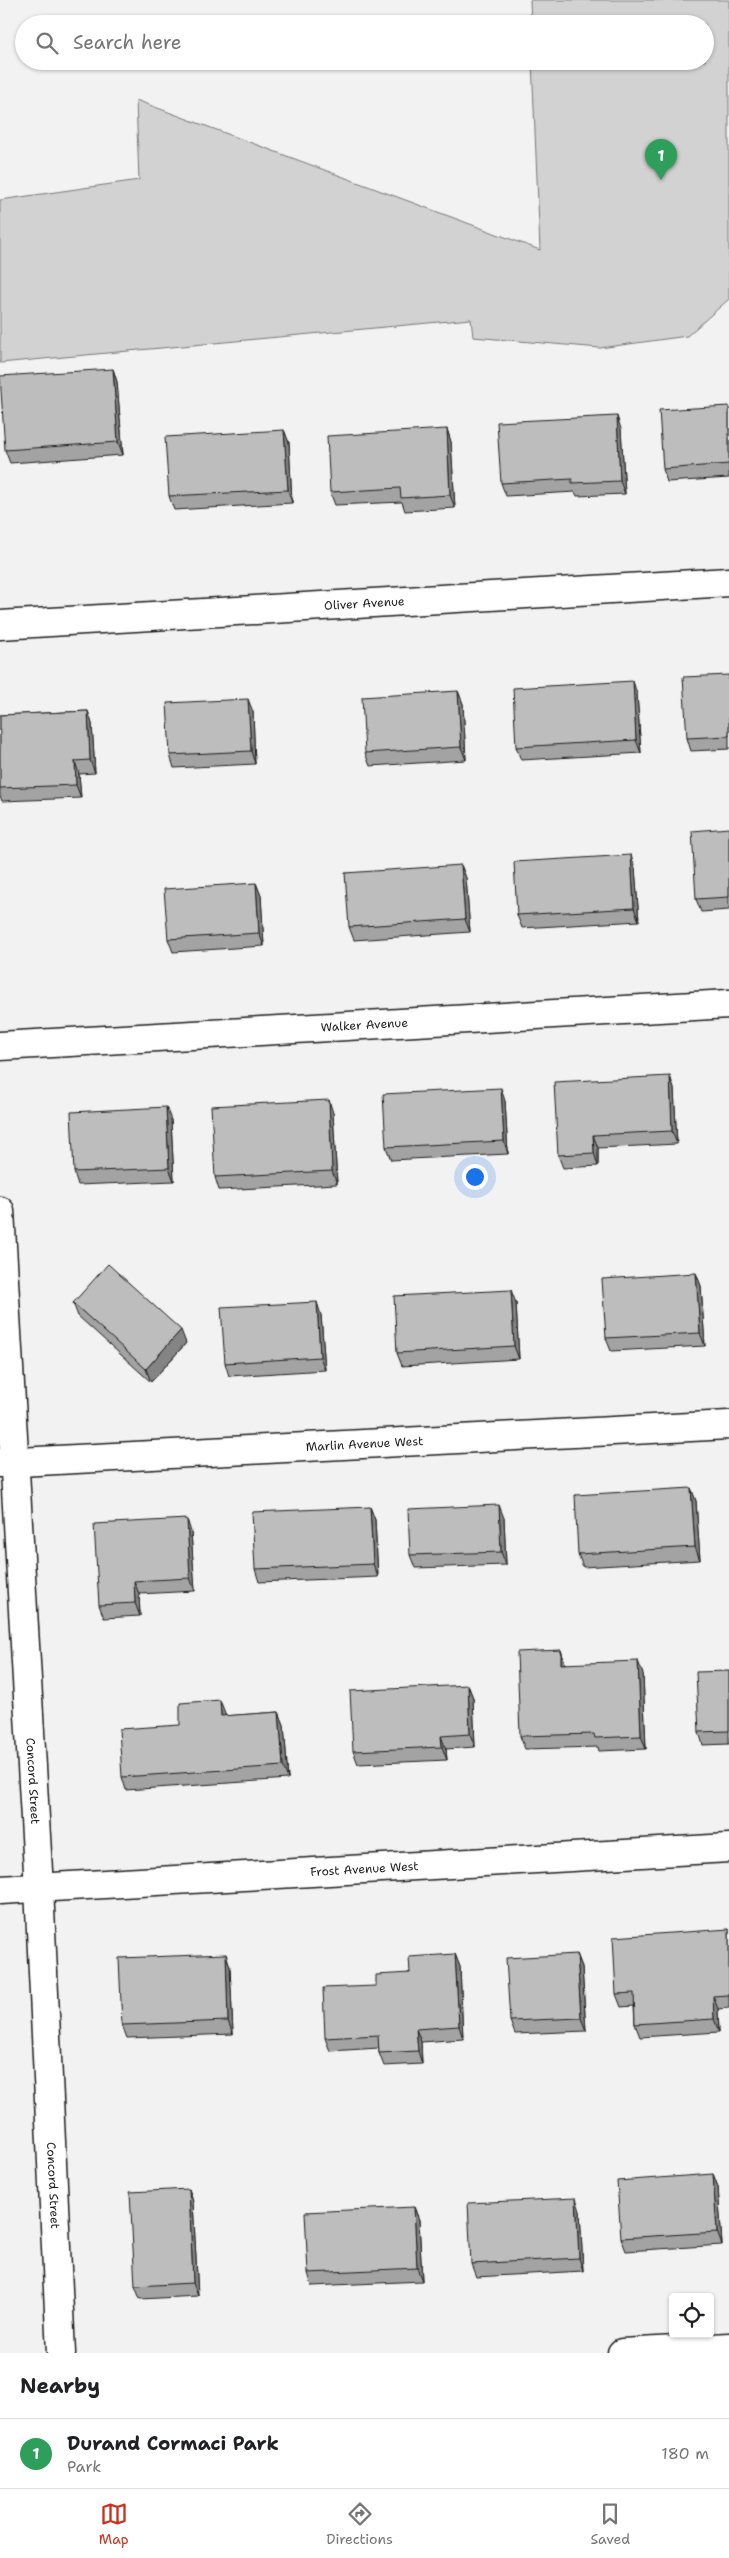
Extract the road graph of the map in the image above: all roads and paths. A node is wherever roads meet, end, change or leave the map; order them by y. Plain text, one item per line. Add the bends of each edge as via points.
1 (729, 582) edge
2 (0, 625) edge
3 (729, 1004) edge
4 (0, 1046) edge
5 (0, 1211) edge
6 (729, 1425) edge
7 (7, 1463) edge
8 (729, 1848) edge
9 (39, 1888) junction
10 (0, 1890) edge
11 (729, 2347) edge
12 (61, 2353) edge
13 (622, 2353) edge

1 - 2 street, Oliver Avenue
3 - 4 street, Walker Avenue
5 - 7 street, Concord Street
6 - 7 street, Marlin Avenue West
7 - 9 street, Concord Street
8 - 9 street, Frost Avenue West
9 - 10 street, Frost Avenue West
9 - 12 street, Concord Street
11 - 13 street

